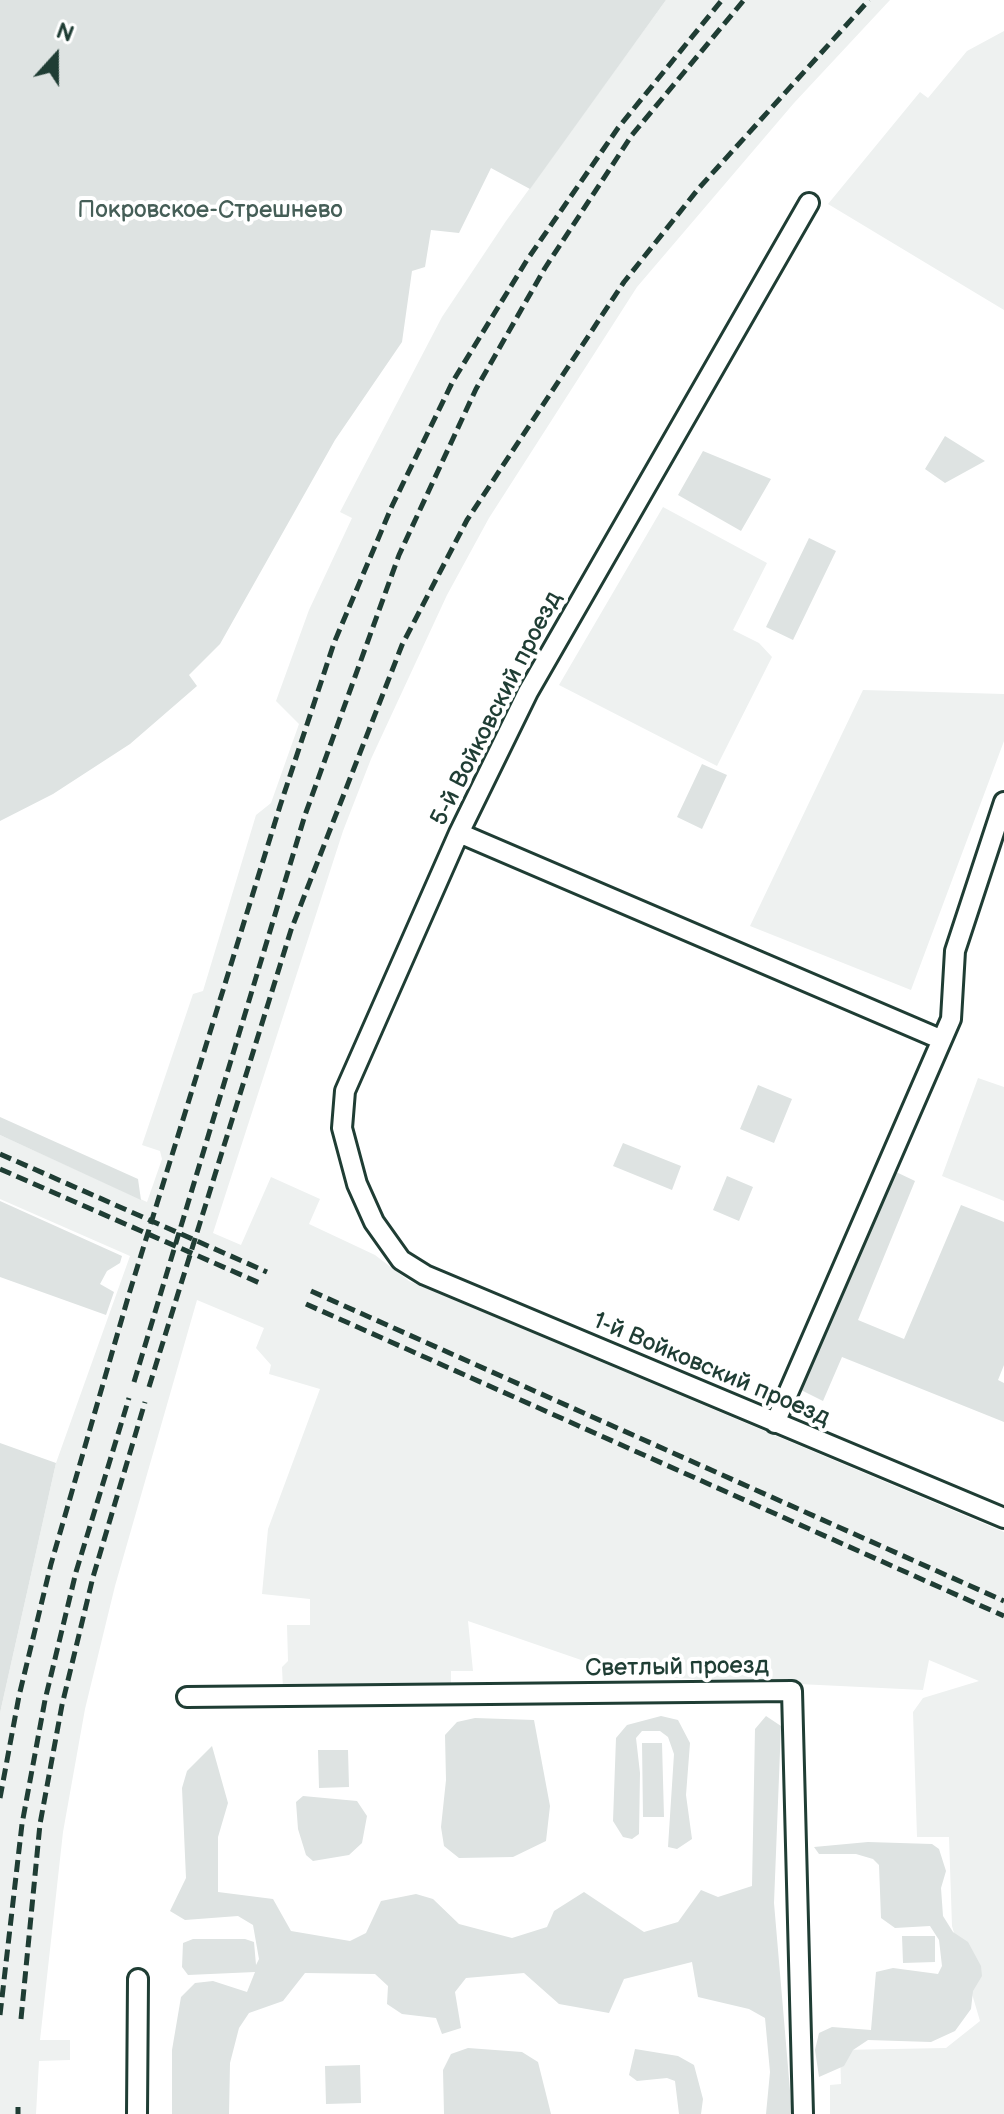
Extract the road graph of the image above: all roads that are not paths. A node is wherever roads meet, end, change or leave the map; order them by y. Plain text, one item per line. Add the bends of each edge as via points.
1 (809, 203) dead end
2 (1004, 802) edge
3 (459, 833) junction
4 (940, 1039) junction
5 (401, 1260) joint
6 (775, 1423) junction
7 (1004, 1518) edge
8 (187, 1697) dead end
9 (138, 1979) dead end
10 (137, 2114) edge
11 (803, 2114) edge

1 - 3 street, 5-й Войковский проезд via 534,681
2 - 4 street via 955,951 951,1019
3 - 4 street
3 - 5 street, 5-й Войковский проезд via 350,1078 342,1109 359,1190
4 - 6 street
5 - 6 street, 1-й Войковский проезд via 425,1275
6 - 7 street, 1-й Войковский проезд
8 - 11 street, Светлый проезд via 792,1691
9 - 10 street

